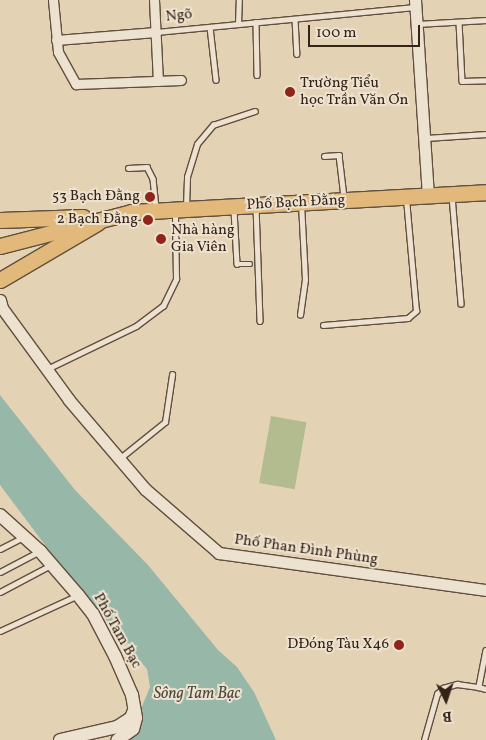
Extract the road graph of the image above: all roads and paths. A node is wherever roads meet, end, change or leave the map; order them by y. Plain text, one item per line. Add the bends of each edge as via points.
1 (53, 0) edge
2 (154, 0) edge
3 (238, 0) edge
4 (415, 4) edge
5 (295, 19) junction
6 (486, 20) edge
7 (256, 22) junction
8 (459, 22) junction
9 (238, 24) junction
10 (416, 24) junction
11 (210, 27) junction
12 (156, 32) junction
13 (56, 40) junction
14 (296, 54) dead end
15 (257, 74) dead end
16 (181, 80) dead end
17 (216, 80) dead end
18 (486, 80) edge
19 (158, 81) junction
20 (255, 111) dead end
21 (486, 134) edge
22 (424, 138) junction
23 (324, 156) dead end
24 (128, 168) dead end
25 (486, 192) edge
26 (451, 195) junction
27 (428, 196) junction
28 (405, 198) junction
29 (345, 201) junction
30 (301, 203) junction
31 (256, 205) junction
32 (234, 206) junction
33 (181, 209) junction
34 (156, 210) junction
35 (107, 216) junction
36 (0, 220) edge
37 (0, 246) edge
38 (250, 264) dead end
39 (0, 280) edge
40 (0, 300) edge
41 (460, 304) dead end
42 (300, 315) dead end
43 (260, 321) dead end
44 (323, 324) dead end
45 (46, 369) junction
46 (172, 375) dead end
47 (119, 459) junction
48 (0, 515) edge
49 (23, 537) junction
50 (0, 549) edge
51 (40, 551) junction
52 (52, 565) junction
53 (0, 572) edge
54 (486, 590) edge
55 (0, 592) edge
56 (78, 595) junction
57 (0, 631) edge
58 (486, 650) edge
59 (479, 687) junction
60 (486, 689) edge
61 (136, 706) junction
62 (60, 740) edge
63 (117, 740) edge
64 (424, 740) edge

1 - 13 street
2 - 12 street, Ngõ
3 - 9 lane
4 - 5 lane, Ngõ
4 - 10 street
5 - 7 lane, Ngõ
5 - 14 lane
6 - 8 lane
7 - 9 lane, Ngõ
7 - 15 lane
8 - 10 lane
8 - 18 lane via 462,81
9 - 11 lane, Ngõ
10 - 22 street
11 - 12 lane, Ngõ
11 - 17 lane
12 - 13 street
12 - 19 street, Ngõ
13 - 19 street via 58,52 73,82 80,86
16 - 19 street
20 - 33 lane via 213,125 197,144
21 - 22 lane
22 - 27 street
23 - 29 lane via 339,155
24 - 34 lane via 147,166 153,179
25 - 26 main road, Phố Bạch Đằng
26 - 27 main road, Phố Bạch Đằng
26 - 41 lane
27 - 28 main road, Phố Bạch Đằng
28 - 29 main road, Phố Bạch Đằng
28 - 44 lane via 416,311 408,318
29 - 30 main road, Phố Bạch Đằng
30 - 31 main road, Phố Bạch Đằng
30 - 42 lane via 305,280
31 - 32 main road, Phố Bạch Đằng
31 - 43 lane
32 - 33 main road, Phố Bạch Đằng
32 - 38 lane via 237,264
33 - 34 main road, Phố Bạch Đằng
33 - 45 lane via 176,279 163,306 136,326
34 - 35 main road, Phố Bạch Đằng
35 - 36 main road, Phố Bạch Đằng
35 - 37 main road, Phố Bạch Đằng
35 - 39 main road, Phố Bạch Đằng via 73,240
40 - 45 street, Phố Phan Đình Phùng via 2,308
45 - 47 street, Phố Phan Đình Phùng
46 - 47 lane via 165,422
47 - 54 street, Phố Phan Đình Phùng via 145,489 219,553
48 - 49 main road, Phố Tam Bạc
49 - 50 lane
49 - 51 main road, Phố Tam Bạc
51 - 52 main road, Phố Tam Bạc
51 - 53 lane
52 - 55 lane
52 - 56 main road, Phố Tam Bạc
56 - 57 lane
56 - 61 main road, Phố Tam Bạc via 93,614 115,656
58 - 59 lane
59 - 60 lane
59 - 64 lane via 457,684 443,688 437,694
61 - 62 main road via 130,718 117,727
61 - 63 main road via 133,729

